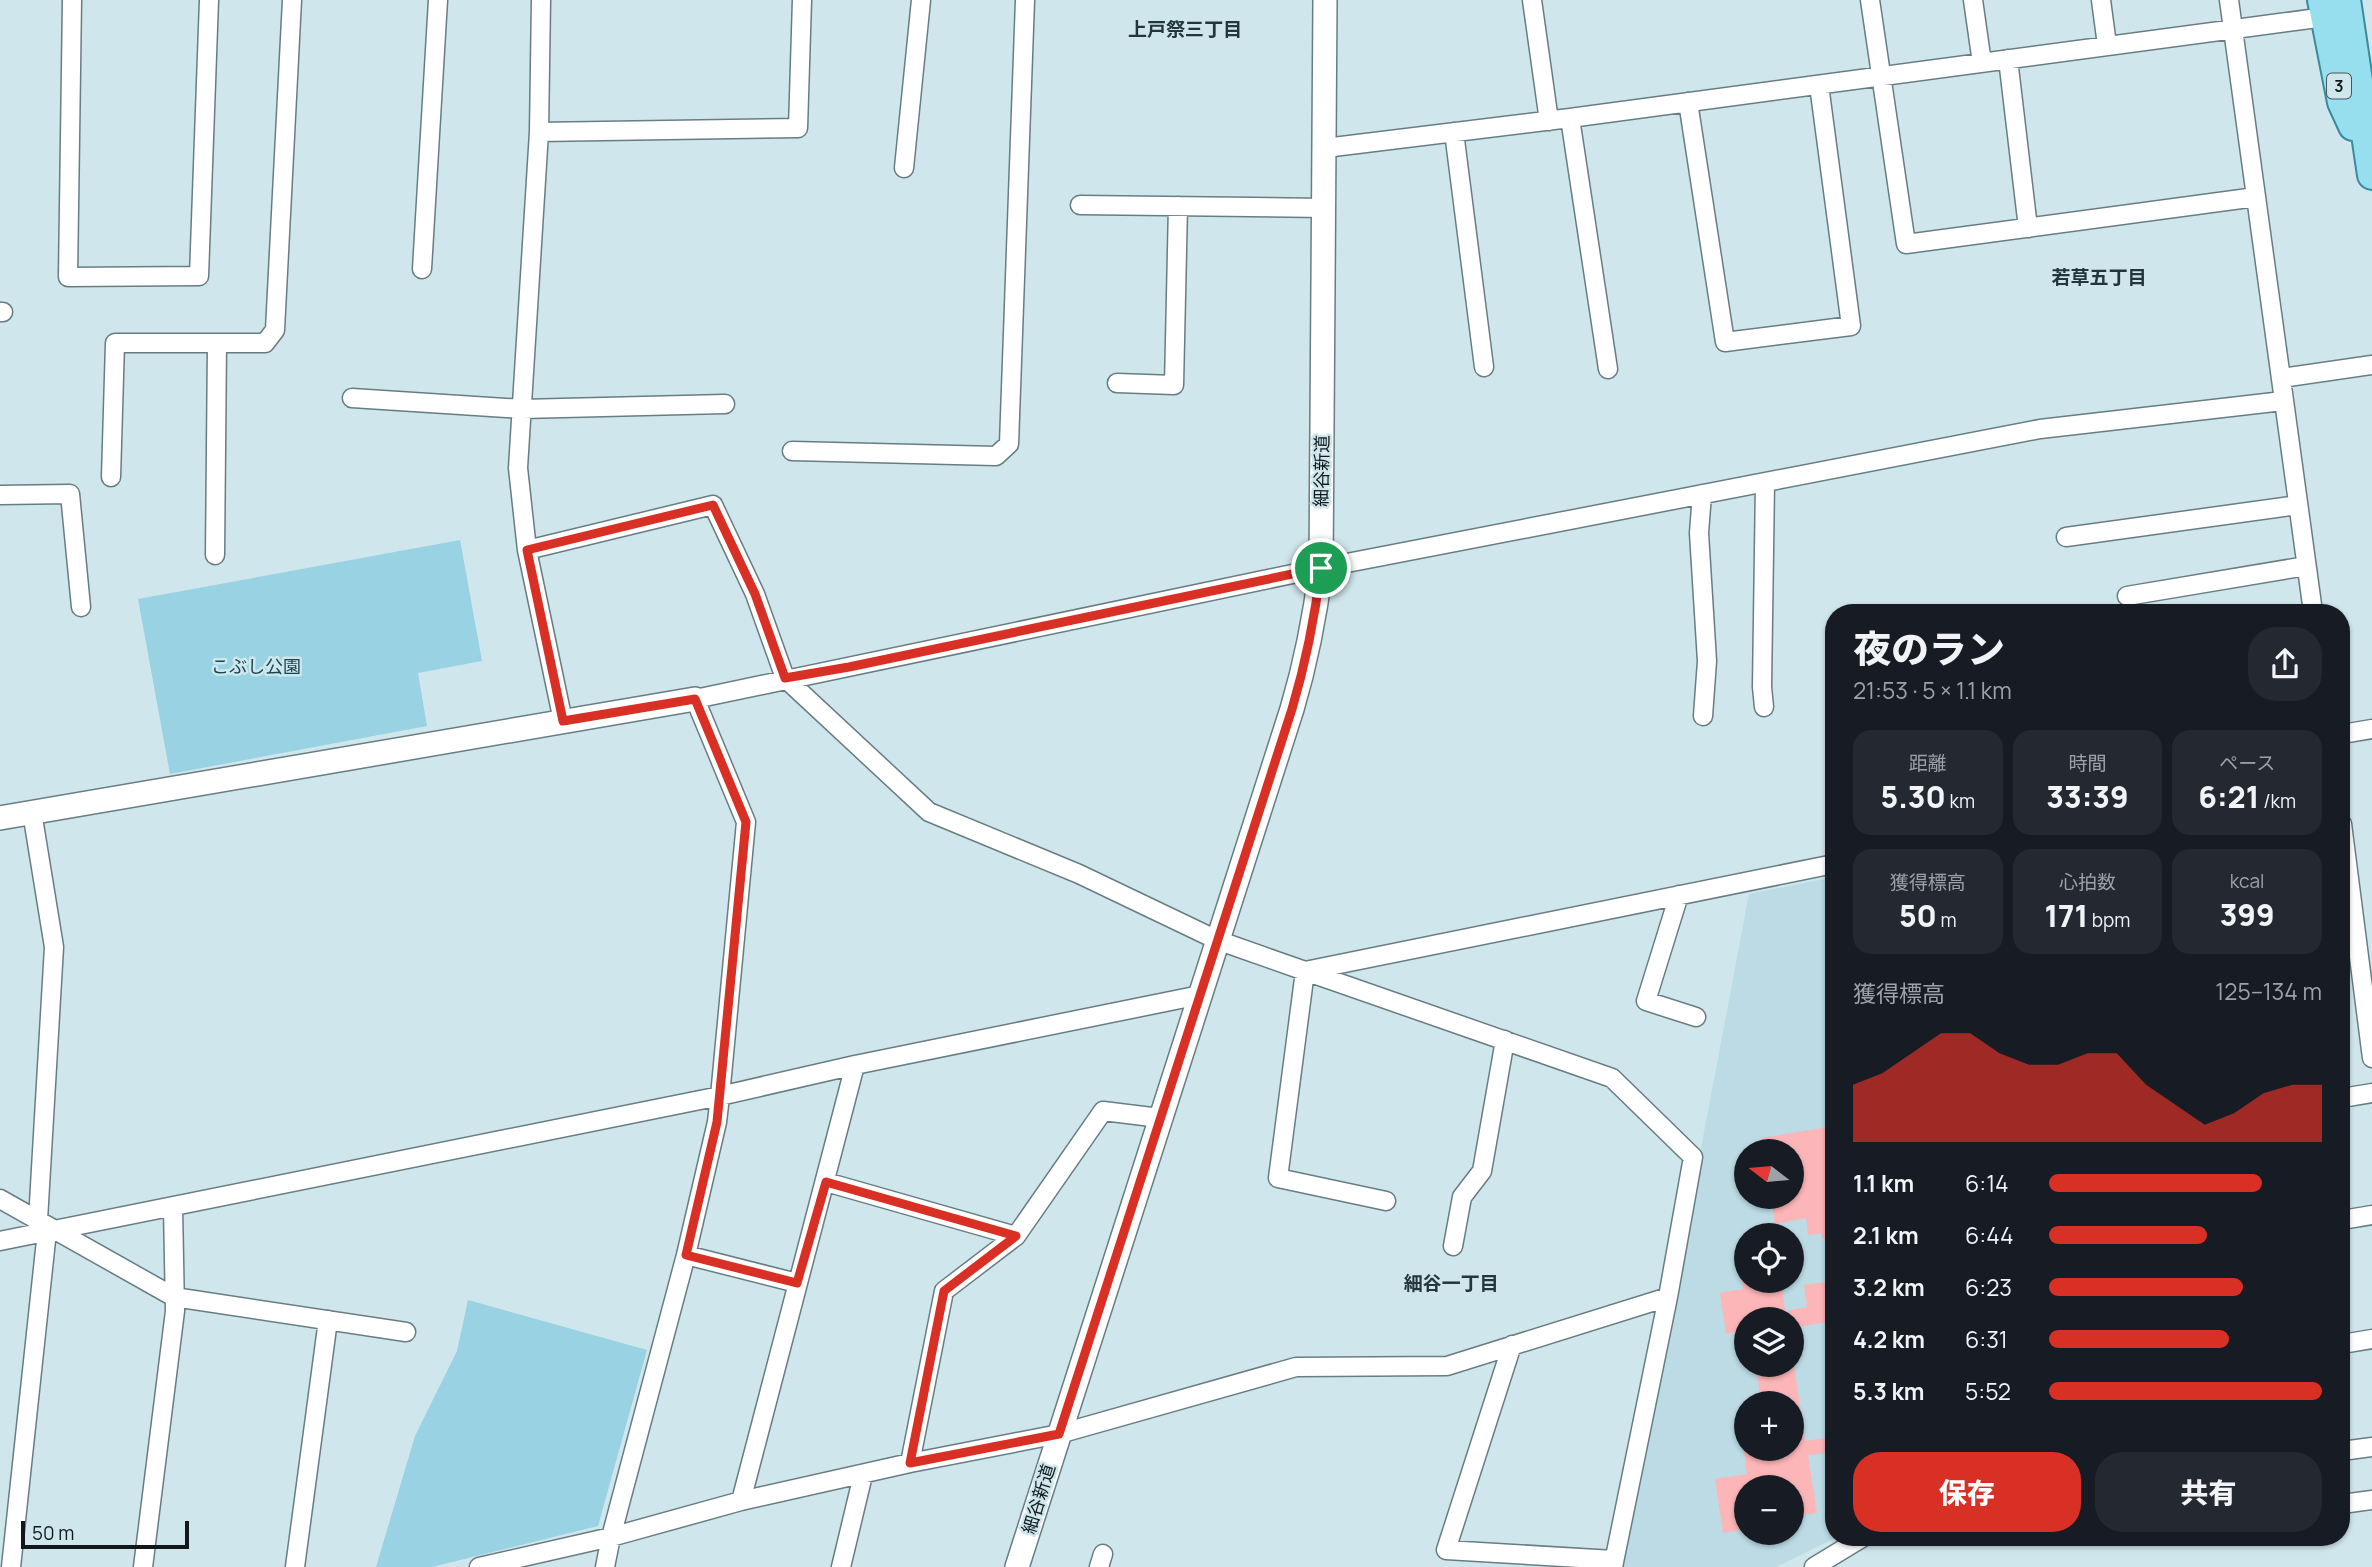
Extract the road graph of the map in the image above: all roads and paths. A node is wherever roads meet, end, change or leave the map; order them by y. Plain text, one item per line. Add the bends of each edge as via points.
1 (72, 0) edge
2 (209, 0) edge
3 (292, 0) edge
4 (438, 0) edge
5 (541, 0) edge
6 (802, 0) edge
7 (921, 0) edge
8 (1025, 0) edge
9 (1325, 0) edge
10 (1532, 0) edge
11 (1870, 0) edge
12 (1973, 0) edge
13 (2101, 0) edge
14 (2229, 0) edge
15 (2331, 6) edge
16 (2233, 28) junction
17 (2107, 46) junction
18 (2008, 59) junction
19 (1982, 63) junction
20 (1880, 77) junction
21 (1819, 85) junction
22 (1688, 102) junction
23 (1570, 118) junction
24 (1549, 121) junction
25 (539, 132) junction
26 (1454, 132) junction
27 (1325, 148) junction
28 (904, 169) dead end
29 (2371, 171) edge
30 (2256, 197) junction
31 (1080, 205) dead end
32 (1178, 206) junction
33 (1325, 208) junction
34 (2028, 228) junction
35 (422, 269) dead end
36 (217, 343) junction
37 (2372, 365) edge
38 (1483, 367) dead end
39 (1608, 369) dead end
40 (2281, 378) junction
41 (1117, 383) dead end
42 (352, 398) dead end
43 (2283, 401) junction
44 (725, 404) dead end
45 (522, 409) junction
46 (792, 452) dead end
47 (111, 477) dead end
48 (1765, 482) junction
49 (1702, 494) junction
50 (0, 495) edge
51 (2298, 505) junction
52 (2066, 537) dead end
53 (527, 550) junction
54 (215, 555) dead end
55 (2306, 566) junction
56 (1321, 568) junction
57 (2127, 596) dead end
58 (2312, 604) edge
59 (81, 607) dead end
60 (785, 678) junction
61 (695, 699) junction
62 (1765, 707) dead end
63 (1703, 716) dead end
64 (563, 721) junction
65 (2372, 729) edge
66 (2350, 733) edge
67 (32, 812) junction
68 (0, 818) edge
69 (1825, 866) edge
70 (1679, 895) junction
71 (2350, 939) edge
72 (1217, 940) junction
73 (1306, 971) junction
74 (1200, 995) junction
75 (1696, 1017) dead end
76 (1505, 1040) junction
77 (2372, 1058) edge
78 (855, 1065) junction
79 (2372, 1093) edge
80 (720, 1096) junction
81 (2350, 1097) edge
82 (1160, 1118) junction
83 (826, 1182) junction
84 (0, 1199) edge
85 (1386, 1200) dead end
86 (173, 1207) junction
87 (2372, 1215) edge
88 (2350, 1219) edge
89 (47, 1227) junction
90 (1016, 1236) junction
91 (0, 1241) edge
92 (1453, 1246) dead end
93 (686, 1255) junction
94 (797, 1283) junction
95 (174, 1297) junction
96 (1668, 1297) junction
97 (328, 1320) junction
98 (406, 1332) dead end
99 (2372, 1339) edge
100 (2350, 1343) edge
101 (1511, 1345) junction
102 (1059, 1434) junction
103 (2372, 1447) edge
104 (2350, 1450) edge
105 (910, 1463) junction
106 (863, 1475) junction
107 (2372, 1500) edge
108 (741, 1501) junction
109 (2350, 1503) edge
110 (611, 1537) junction
111 (1849, 1546) edge
112 (1614, 1563) edge
113 (11, 1567) edge
114 (143, 1567) edge
115 (295, 1567) edge
116 (479, 1567) edge
117 (605, 1567) edge
118 (841, 1567) edge
119 (1017, 1567) edge
120 (1814, 1567) edge

1 - 2 street via 68,277 199,276
3 - 36 street via 275,330 265,343
4 - 35 street
5 - 25 street
6 - 25 street via 798,128
7 - 28 street
8 - 46 street via 1009,444 996,456
9 - 27 street, 細谷新道
10 - 24 street
11 - 20 street
12 - 19 street
13 - 17 street
14 - 16 street
15 - 16 street
15 - 29 main road, 3 via 2342,102
16 - 17 street
16 - 30 street
17 - 18 street
18 - 19 street
18 - 34 street
19 - 20 street
20 - 21 street
20 - 34 street via 1906,244
21 - 22 street
21 - 22 street via 1850,326 1725,342
22 - 23 street
23 - 24 street
23 - 39 street
24 - 26 street
25 - 45 street
26 - 27 street
26 - 38 street
27 - 33 street, 細谷新道
30 - 34 street
30 - 40 street
31 - 32 street
32 - 33 street
32 - 41 street via 1174,385
33 - 56 street, 細谷新道
36 - 47 street via 115,343
36 - 54 street
37 - 40 street
40 - 43 street
42 - 45 street
43 - 48 street via 2040,429
43 - 51 street
44 - 45 street
45 - 53 street via 518,468
48 - 49 street
48 - 62 street
49 - 56 street
49 - 63 street via 1699,533 1707,661
50 - 59 street via 70,494
51 - 52 street
51 - 55 street
53 - 60 street via 713,505 755,594
53 - 64 street
55 - 57 street
55 - 58 street
56 - 60 street
56 - 72 street, 細谷新道 via 1306,662
60 - 61 street
60 - 72 street via 929,813 1079,874
61 - 64 street
61 - 80 street via 746,822
64 - 67 street
65 - 66 street
67 - 68 street
67 - 89 street via 54,947
69 - 70 street
70 - 73 street
70 - 75 street via 1646,1001
71 - 77 street
72 - 73 street
72 - 74 street, 細谷新道
73 - 76 street
73 - 85 street via 1278,1178
74 - 78 street
74 - 82 street, 細谷新道
76 - 92 street via 1482,1171 1462,1197
76 - 96 street via 1612,1079 1693,1157
78 - 80 street
78 - 83 street
79 - 81 street
80 - 86 street
80 - 93 street
82 - 90 street via 1103,1111
82 - 102 street, 細谷新道
83 - 90 street
83 - 94 street
84 - 89 street
86 - 89 street
86 - 95 street
87 - 88 street
89 - 91 street
89 - 95 street
89 - 113 street
90 - 105 street via 944,1291
93 - 94 street
93 - 110 street
94 - 108 street
95 - 97 street
95 - 114 street
96 - 101 street
96 - 112 street
97 - 98 street
97 - 115 street
99 - 100 street
101 - 102 street via 1447,1366 1296,1367
101 - 112 street via 1446,1550
102 - 105 street
102 - 119 street, 細谷新道
103 - 104 street
105 - 106 street
106 - 108 street
106 - 118 street
107 - 109 street
108 - 110 street
110 - 116 street
110 - 117 street
111 - 120 street

